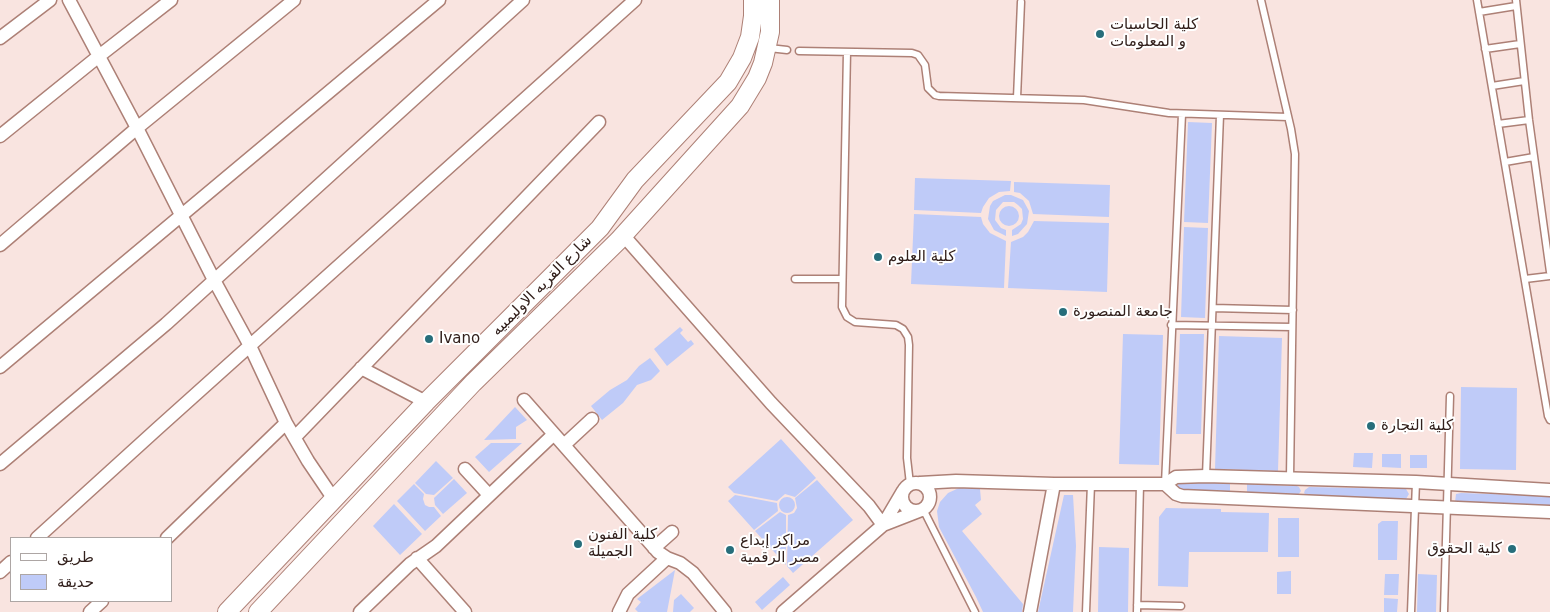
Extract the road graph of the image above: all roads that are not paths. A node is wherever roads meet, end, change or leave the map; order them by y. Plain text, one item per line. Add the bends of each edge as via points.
1 (50, 0) edge
2 (69, 0) edge
3 (171, 0) edge
4 (294, 0) edge
5 (438, 0) edge
6 (523, 0) edge
7 (635, 0) edge
8 (753, 0) edge
9 (770, 0) edge
10 (1261, 0) edge
11 (1477, 0) edge
12 (1021, 2) dead end
13 (1516, 3) edge
14 (1479, 12) junction
15 (0, 38) edge
16 (1520, 44) junction
17 (767, 47) junction
18 (1485, 49) junction
19 (787, 50) dead end
20 (799, 51) dead end
21 (847, 52) junction
22 (99, 56) junction
23 (1524, 81) junction
24 (728, 82) junction
25 (1492, 86) junction
26 (748, 94) junction
27 (1017, 98) junction
28 (1182, 114) junction
29 (1220, 115) junction
30 (1288, 117) junction
31 (1529, 120) junction
32 (599, 122) dead end
33 (1498, 124) junction
34 (137, 128) junction
35 (0, 136) edge
36 (1534, 157) junction
37 (1505, 162) junction
38 (181, 214) junction
39 (623, 235) junction
40 (0, 245) edge
41 (1550, 272) edge
42 (1550, 276) edge
43 (795, 279) dead end
44 (842, 279) junction
45 (1525, 279) junction
46 (214, 280) junction
47 (1213, 308) junction
48 (1293, 310) junction
49 (1172, 325) junction
50 (1212, 326) junction
51 (1292, 327) junction
52 (250, 346) junction
53 (0, 367) edge
54 (360, 368) junction
55 (459, 370) junction
56 (474, 383) junction
57 (1450, 396) dead end
58 (524, 400) dead end
59 (426, 402) junction
60 (592, 420) dead end
61 (1550, 420) edge
62 (286, 423) junction
63 (554, 434) junction
64 (295, 437) junction
65 (564, 445) junction
66 (0, 464) edge
67 (465, 469) dead end
68 (1206, 476) junction
69 (1238, 476) junction
70 (1290, 477) junction
71 (949, 482) junction
72 (1416, 482) junction
73 (1448, 483) junction
74 (1054, 484) junction
75 (1091, 484) junction
76 (1140, 484) junction
77 (1164, 484) junction
78 (911, 486) junction
79 (1550, 490) edge
80 (489, 495) junction
81 (333, 498) junction
82 (1238, 498) junction
83 (1415, 506) junction
84 (924, 508) junction
85 (1446, 508) junction
86 (1550, 512) edge
87 (884, 525) junction
88 (672, 532) dead end
89 (44, 536) edge
90 (168, 537) edge
91 (654, 548) junction
92 (418, 558) junction
93 (666, 558) junction
94 (10, 563) edge
95 (0, 572) edge
96 (101, 602) edge
97 (1181, 606) dead end
98 (1137, 608) edge
99 (261, 610) edge
100 (460, 610) edge
101 (90, 612) edge
102 (227, 612) edge
103 (360, 612) edge
104 (619, 612) edge
105 (725, 612) edge
106 (783, 612) edge
107 (975, 612) edge
108 (1030, 612) edge
109 (1086, 612) edge
110 (1411, 612) edge
111 (1444, 612) edge

1 - 15 street
2 - 22 street
3 - 22 street
4 - 34 street
5 - 38 street
6 - 46 street
7 - 52 street
8 - 24 main road, شارع القريه الاوليمبيه via 750,38
9 - 17 main road, شارع القريه الاوليمبيه via 771,25
10 - 30 lane
11 - 14 lane
12 - 27 lane
13 - 14 lane
13 - 16 lane
14 - 18 lane
16 - 18 lane
16 - 23 lane
17 - 19 lane
17 - 26 main road, شارع القريه الاوليمبيه
18 - 25 lane
20 - 21 lane
21 - 27 lane via 918,55 925,66 928,88 934,95
21 - 44 lane
22 - 34 street
22 - 35 street
23 - 25 lane
23 - 31 lane
24 - 26 main road
24 - 55 main road, شارع القريه الاوليمبيه via 635,180 600,228
25 - 33 lane
26 - 39 main road, شارع القريه الاوليمبيه
27 - 28 lane via 1094,101
28 - 29 lane
28 - 49 lane
29 - 30 lane
29 - 47 lane
30 - 48 lane via 1296,167
31 - 33 lane
31 - 36 lane
32 - 54 street
33 - 37 lane
34 - 38 street
34 - 40 street
36 - 37 lane
36 - 41 lane
37 - 45 lane
38 - 46 street
38 - 53 street
39 - 56 main road, شارع القريه الاوليمبيه
39 - 87 street via 770,403
42 - 45 lane
43 - 44 lane
44 - 78 lane via 842,307 847,317 856,322 896,325 908,336 907,458
45 - 61 lane
46 - 52 street
46 - 66 street
47 - 48 lane
47 - 50 lane
48 - 51 lane
49 - 50 lane
49 - 77 lane
50 - 51 lane
50 - 68 lane
51 - 70 lane
52 - 62 street
52 - 89 street
54 - 59 street
54 - 64 street
55 - 56 main road
55 - 59 main road, شارع القريه الاوليمبيه
56 - 99 main road, شارع القريه الاوليمبيه
57 - 73 lane
58 - 63 street
59 - 81 main road, شارع القريه الاوليمبيه
60 - 65 street
62 - 64 street
62 - 90 street
63 - 65 street
63 - 80 street
64 - 81 street
65 - 91 street
67 - 80 street
68 - 69 street
68 - 77 street via 1176,478
69 - 70 street
69 - 82 street
70 - 72 street
71 - 74 street
71 - 78 street
71 - 84 street
72 - 73 street
72 - 83 lane
73 - 79 street
73 - 85 lane
74 - 75 street
74 - 108 street
75 - 76 street
75 - 109 lane
76 - 77 street
76 - 98 lane
77 - 82 street via 1182,496
78 - 84 street via 927,489 929,493
78 - 84 street via 902,500 906,508 914,511
78 - 87 street
80 - 92 street via 436,546
81 - 102 main road, شارع القريه الاوليمبيه
82 - 83 street
83 - 85 street
83 - 110 lane
84 - 87 street
84 - 107 lane
85 - 86 street
85 - 111 lane
87 - 106 street
88 - 91 street
91 - 93 street
92 - 100 street
92 - 103 street
93 - 104 street via 628,594
93 - 105 street via 693,572
94 - 95 street
96 - 101 street
97 - 98 lane

